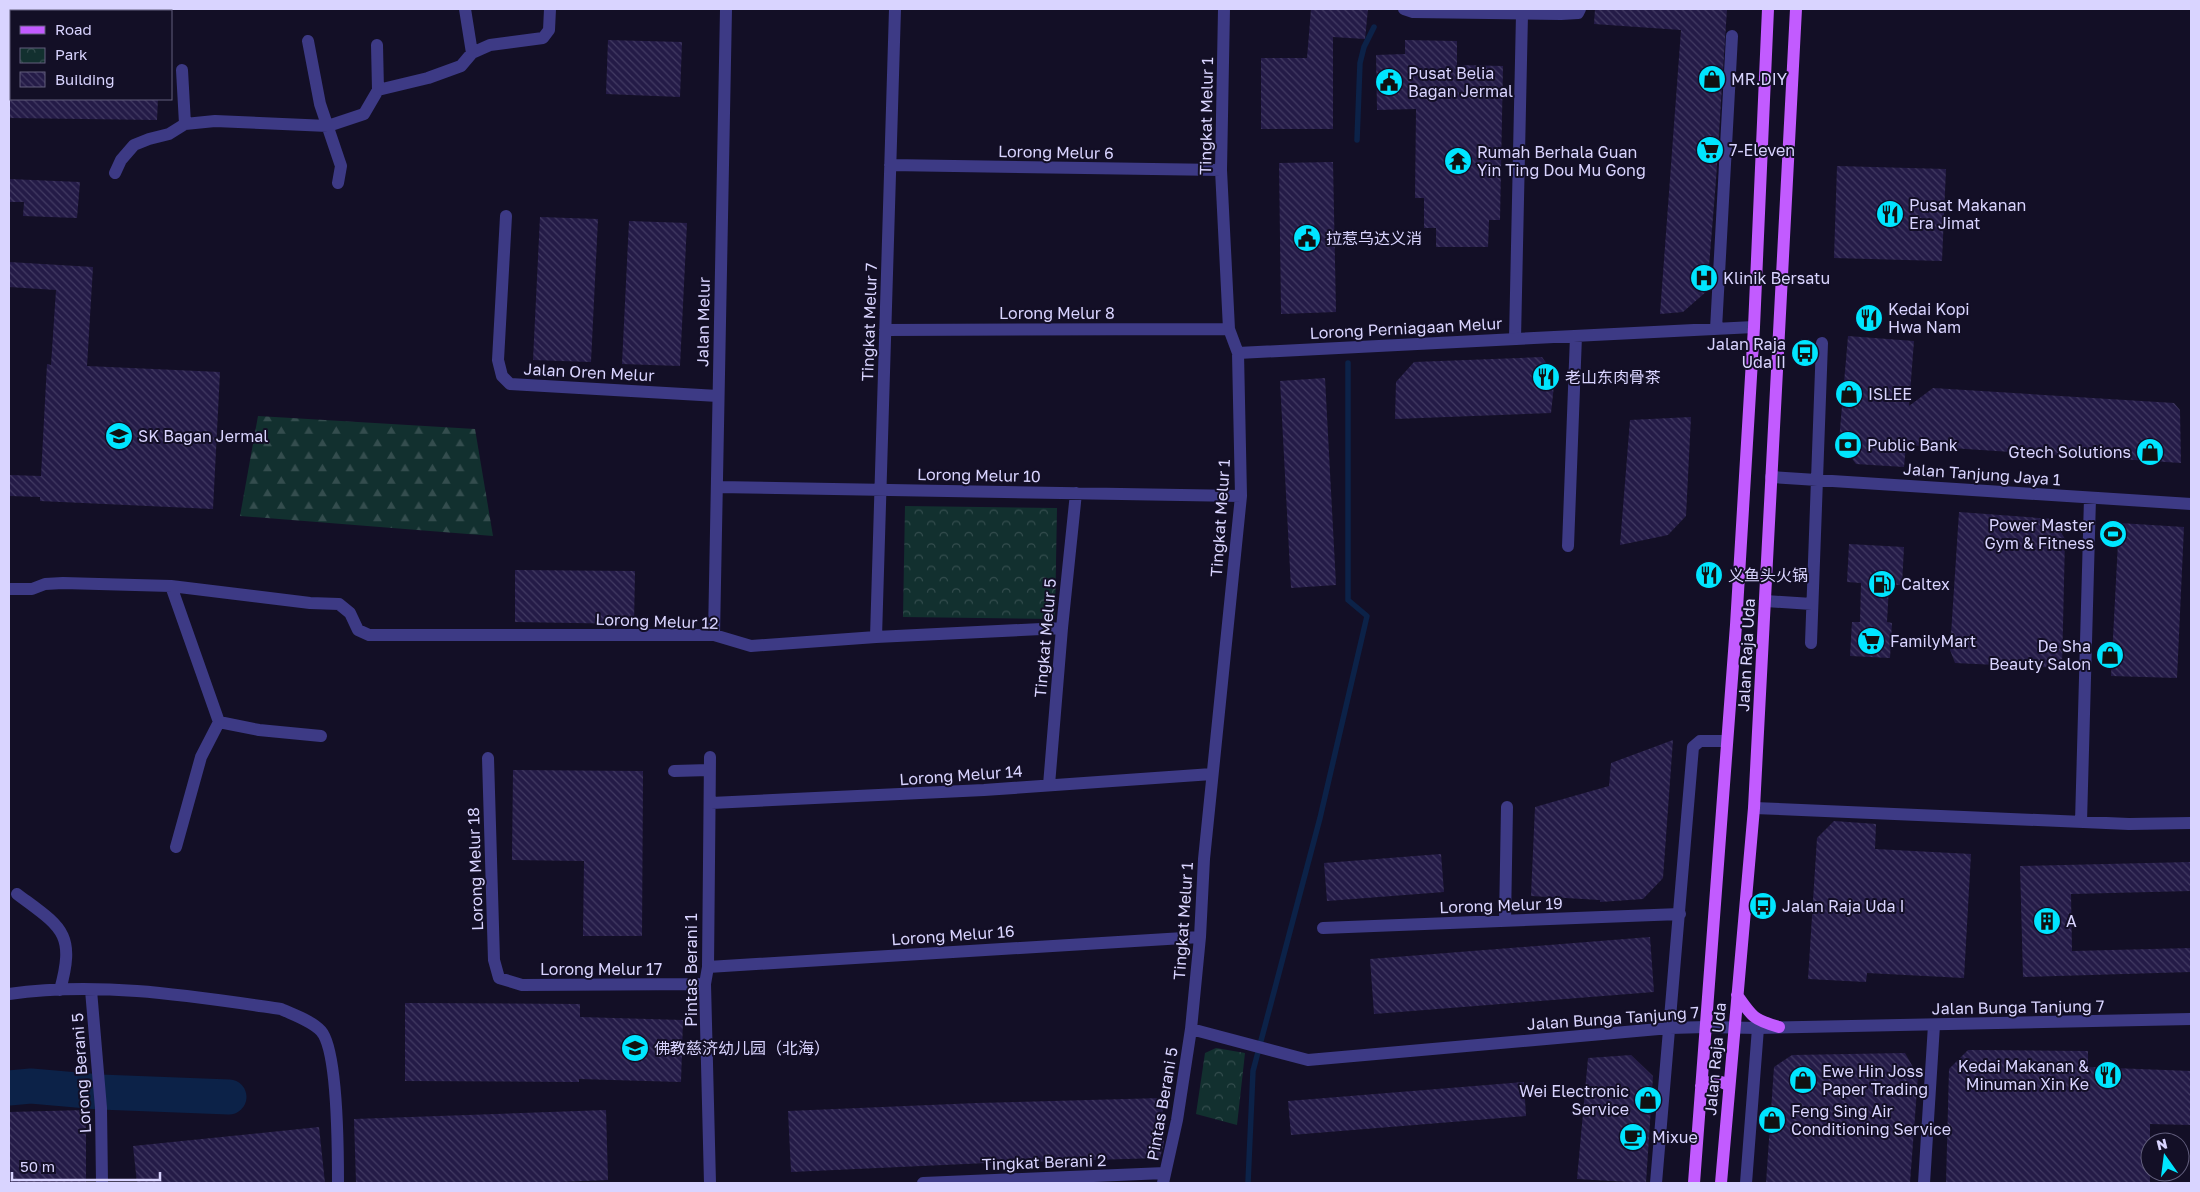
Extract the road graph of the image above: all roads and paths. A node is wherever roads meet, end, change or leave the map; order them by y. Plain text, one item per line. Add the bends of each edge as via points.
1 (465, 9) edge
2 (550, 9) edge
3 (726, 9) edge
4 (894, 9) edge
5 (1224, 9) edge
6 (1404, 9) edge
7 (1580, 9) edge
8 (1768, 9) edge
9 (1796, 9) edge
10 (1522, 14) junction
11 (1732, 36) dead end
12 (308, 41) dead end
13 (377, 45) dead end
14 (472, 53) junction
15 (182, 70) dead end
16 (378, 90) junction
17 (185, 124) junction
18 (328, 126) junction
19 (890, 165) junction
20 (1220, 170) junction
21 (115, 173) dead end
22 (338, 183) dead end
23 (506, 216) dead end
24 (1754, 326) junction
25 (1229, 328) junction
26 (1716, 328) junction
27 (885, 330) junction
28 (1576, 336) junction
29 (1515, 339) junction
30 (1822, 343) dead end
31 (1238, 353) junction
32 (718, 396) junction
33 (1771, 477) junction
34 (1817, 480) junction
35 (716, 487) junction
36 (880, 490) junction
37 (1076, 493) junction
38 (1241, 496) junction
39 (2090, 498) junction
40 (2191, 504) edge
41 (1568, 546) dead end
42 (171, 586) junction
43 (9, 588) edge
44 (1766, 602) junction
45 (1812, 604) junction
46 (1062, 628) junction
47 (714, 635) junction
48 (876, 637) junction
49 (1811, 642) dead end
50 (219, 722) junction
51 (321, 736) dead end
52 (1726, 741) junction
53 (710, 757) dead end
54 (488, 758) dead end
55 (709, 770) junction
56 (674, 771) dead end
57 (1212, 774) junction
58 (1049, 785) junction
59 (711, 804) junction
60 (1507, 807) dead end
61 (1754, 808) junction
62 (2081, 822) junction
63 (2191, 823) edge
64 (176, 847) dead end
65 (17, 894) dead end
66 (1680, 914) junction
67 (1505, 921) junction
68 (1323, 928) dead end
69 (1200, 937) junction
70 (708, 967) junction
71 (499, 978) joint
72 (705, 984) junction
73 (60, 990) junction
74 (91, 990) junction
75 (9, 994) edge
76 (1737, 996) junction
77 (2191, 1019) edge
78 (1934, 1025) junction
79 (1706, 1027) junction
80 (1734, 1027) junction
81 (1779, 1027) junction
82 (1670, 1028) junction
83 (1758, 1028) junction
84 (1191, 1029) junction
85 (1701, 1086) junction
86 (1729, 1086) junction
87 (1164, 1178) edge
88 (102, 1183) edge
89 (338, 1183) edge
90 (710, 1183) edge
91 (925, 1183) edge
92 (1656, 1183) edge
93 (1694, 1183) edge
94 (1721, 1183) edge
95 (1746, 1183) edge
96 (1924, 1183) edge

1 - 14 street
2 - 14 street via 549,30 543,38 490,45
3 - 32 street, Jalan Melur
4 - 19 street, Tingkat Melur 7
5 - 20 street, Tingkat Melur 1
6 - 10 street via 1413,12
7 - 10 street via 1570,13
8 - 24 main road, Jalan Raja Uda
9 - 33 main road, Jalan Raja Uda
10 - 29 street
11 - 26 street
12 - 18 street via 320,104
13 - 16 street
14 - 16 street via 461,66
15 - 17 street
16 - 18 street via 364,114
17 - 18 street via 215,121
17 - 21 street via 169,134 134,145 120,160
18 - 22 street via 341,166
19 - 20 street, Lorong Melur 6
19 - 27 street, Tingkat Melur 7
20 - 25 street, Tingkat Melur 1
23 - 32 street, Jalan Oren Melur via 498,360 502,376 510,384
24 - 26 street, Lorong Perniagaan Melur
24 - 52 main road, Jalan Raja Uda
25 - 27 street, Lorong Melur 8
25 - 31 street, Tingkat Melur 1
26 - 28 street, Lorong Perniagaan Melur
27 - 36 street, Tingkat Melur 7
28 - 29 street, Lorong Perniagaan Melur
28 - 41 street
29 - 31 street, Lorong Perniagaan Melur
30 - 34 street
31 - 38 street, Tingkat Melur 1
32 - 35 street, Jalan Melur
33 - 34 street, Jalan Tanjung Jaya 1
33 - 44 main road, Jalan Raja Uda
34 - 39 street, Jalan Tanjung Jaya 1
34 - 45 street
35 - 36 street, Lorong Melur 10
35 - 47 street, Jalan Melur
36 - 37 street, Lorong Melur 10
36 - 48 street, Tingkat Melur 7
37 - 38 street, Lorong Melur 10
37 - 46 street, Tingkat Melur 5
38 - 57 street, Tingkat Melur 1
39 - 40 street, Jalan Tanjung Jaya 1
39 - 62 street
42 - 43 street via 63,583 32,589
42 - 47 street, Lorong Melur 12 via 339,604 350,613 358,630 369,635
42 - 50 street
44 - 45 street
44 - 61 main road, Jalan Raja Uda
45 - 49 street
46 - 48 street, Lorong Melur 12
46 - 58 street, Tingkat Melur 5
47 - 48 street, Lorong Melur 12 via 751,646
50 - 51 street
50 - 64 street via 201,757
52 - 66 street via 1700,741 1693,748
52 - 79 main road, Jalan Raja Uda
53 - 55 street, Pintas Berani 1
54 - 71 street, Lorong Melur 18 via 494,960
55 - 56 street
55 - 59 street, Pintas Berani 1
57 - 58 street, Lorong Melur 14
57 - 69 street, Tingkat Melur 1
58 - 59 street, Lorong Melur 14
59 - 70 street, Pintas Berani 1
60 - 67 street
61 - 62 street
61 - 76 main road, Jalan Raja Uda
62 - 63 street
65 - 73 street via 54,922 67,944 66,970
66 - 67 street, Lorong Melur 19
66 - 82 street
67 - 68 street, Lorong Melur 19
69 - 70 street, Lorong Melur 16
69 - 84 street, Tingkat Melur 1
70 - 72 street, Pintas Berani 1
71 - 72 street, Lorong Melur 17 via 522,986
72 - 90 street, Pintas Berani 1
73 - 74 street
73 - 75 street
74 - 88 street, Lorong Berani 5 via 101,1108
74 - 89 street via 140,990 281,1010 302,1018 322,1032 329,1051 336,1098
76 - 80 main road, Jalan Raja Uda
76 - 81 main road via 1753,1017
77 - 78 street, Jalan Bunga Tanjung 7
78 - 81 street, Jalan Bunga Tanjung 7
78 - 96 street
79 - 80 street, Jalan Bunga Tanjung 7
79 - 82 street, Jalan Bunga Tanjung 7
79 - 85 main road, Jalan Raja Uda
80 - 83 street, Jalan Bunga Tanjung 7
80 - 86 main road, Jalan Raja Uda
81 - 83 street, Jalan Bunga Tanjung 7
82 - 84 street, Jalan Bunga Tanjung 7 via 1308,1060
82 - 92 street
83 - 95 street
84 - 87 street, Pintas Berani 5
85 - 86 main road via 1711,1080
85 - 93 main road, Jalan Raja Uda
86 - 94 main road, Jalan Raja Uda
87 - 91 street, Tingkat Berani 2

